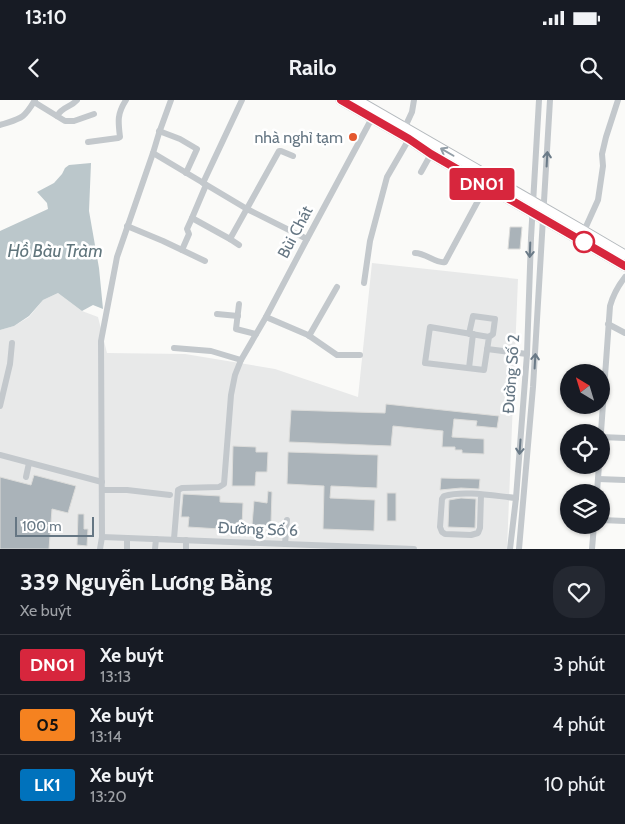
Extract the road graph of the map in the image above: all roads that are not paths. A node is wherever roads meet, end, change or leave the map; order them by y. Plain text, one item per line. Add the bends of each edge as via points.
1 (78, 100) edge
2 (126, 100) edge
3 (171, 100) edge
4 (242, 100) edge
5 (341, 100) edge
6 (357, 100) edge
7 (414, 100) edge
8 (538, 100) edge
9 (550, 100) edge
10 (618, 100) edge
11 (34, 101) edge
12 (94, 114) dead end
13 (57, 116) junction
14 (372, 118) junction
15 (0, 125) edge
16 (405, 128) junction
17 (159, 131) junction
18 (409, 139) junction
19 (88, 142) dead end
20 (153, 153) junction
21 (431, 154) junction
22 (293, 156) dead end
23 (421, 172) dead end
24 (186, 173) junction
25 (205, 184) junction
26 (486, 186) junction
27 (533, 201) junction
28 (247, 208) junction
29 (544, 208) junction
30 (532, 212) junction
31 (192, 218) junction
32 (543, 218) junction
33 (127, 226) junction
34 (584, 231) junction
35 (230, 239) junction
36 (307, 239) junction
37 (239, 245) dead end
38 (182, 250) junction
39 (415, 252) dead end
40 (625, 255) edge
41 (205, 261) dead end
42 (625, 266) edge
43 (625, 277) edge
44 (364, 284) dead end
45 (337, 287) dead end
46 (239, 304) dead end
47 (217, 314) dead end
48 (238, 316) junction
49 (266, 317) junction
50 (608, 324) junction
51 (625, 333) edge
52 (256, 334) junction
53 (471, 334) junction
54 (309, 336) junction
55 (489, 337) junction
56 (12, 343) dead end
57 (174, 348) dead end
58 (487, 349) junction
59 (527, 354) junction
60 (360, 355) dead end
61 (241, 360) junction
62 (469, 368) junction
63 (524, 383) junction
64 (534, 384) junction
65 (0, 406) edge
66 (602, 424) edge
67 (610, 437) edge
68 (625, 438) edge
69 (0, 455) edge
70 (30, 463) junction
71 (598, 474) edge
72 (26, 477) dead end
73 (598, 479) junction
74 (625, 480) edge
75 (102, 482) junction
76 (598, 484) edge
77 (102, 490) junction
78 (170, 494) dead end
79 (482, 495) junction
80 (516, 498) junction
81 (287, 520) dead end
82 (610, 520) edge
83 (625, 520) edge
84 (593, 534) edge
85 (102, 537) junction
86 (127, 538) junction
87 (156, 539) junction
88 (174, 540) junction
89 (186, 540) junction
90 (217, 541) junction
91 (286, 544) junction
92 (233, 545) edge
93 (100, 549) edge
94 (127, 549) edge
95 (156, 549) edge
96 (186, 549) edge
97 (217, 549) edge
98 (414, 549) edge
99 (510, 549) edge
100 (519, 549) edge
101 (592, 549) edge

1 - 13 street via 62,109
2 - 19 street via 119,114 120,137
3 - 17 street
4 - 25 street
5 - 14 highway
6 - 16 highway
7 - 16 street
8 - 27 street, Đường Số 2
29 -> 9 street, Đường Số 2
10 - 34 street via 602,154 598,200
11 - 13 street
11 - 15 street via 23,117
12 - 13 street via 74,121 65,121
14 - 18 highway
14 - 36 street, Bùi Chát
27 -> 16 highway
17 - 20 street
17 - 24 street via 197,149
18 - 21 highway
18 - 44 street via 387,177 370,241
20 - 24 street
20 - 33 street
21 - 23 street
21 - 26 highway
22 - 28 street via 278,151
24 - 25 street
25 - 28 street
25 - 31 street
26 - 30 highway
26 - 39 street via 445,262
27 - 29 highway
27 - 30 street, Đường Số 2
28 - 35 street
28 - 36 street
29 - 32 street, Đường Số 2
29 - 34 highway
30 - 32 highway
30 -> 59 street, Đường Số 2
31 - 35 street
31 - 38 street via 187,229 190,234
32 - 42 highway
64 -> 32 street, Đường Số 2
33 - 38 street
33 - 75 street via 117,257 101,341
34 - 40 highway
35 - 37 street
36 - 49 street, Bùi Chát
38 - 41 street
43 - 50 street via 613,297
45 - 54 street
46 - 48 street
47 - 48 street
48 - 52 street via 236,329
49 - 52 street, Bùi Chát
49 - 54 street
50 - 51 street
50 - 66 street
52 - 61 street, Bùi Chát
53 - 55 street
53 - 55 street via 473,316 495,319 493,334
53 - 62 street
53 - 62 street via 430,327 425,363
54 - 60 street via 337,355
55 - 58 street
56 - 65 street
57 - 61 street via 211,351
58 - 59 street
58 - 62 street via 484,370
59 - 63 street, Đường Số 2
61 - 88 street, Bùi Chát via 232,386 224,484 178,490
63 - 64 street
63 -> 80 street, Đường Số 2
64 - 100 street, Đường Số 2
67 - 68 street
69 - 70 street
70 - 72 street
70 - 75 street
71 - 73 street
73 - 74 street
73 - 76 street
75 - 77 street
77 - 78 street
77 - 85 street
79 - 79 street via 478,533 442,532 444,496
79 - 80 street
80 - 99 street, Đường Số 2
81 - 91 street
82 - 83 street
84 - 101 street
85 - 86 street, Đường Số 6
85 - 93 street
86 - 87 street, Đường Số 6
86 - 94 street
87 - 88 street, Đường Số 6
87 - 95 street
88 - 89 street, Đường Số 6
89 - 90 street, Đường Số 6
89 - 96 street
90 - 92 street, Đường Số 6
90 - 97 street
91 - 92 street, Đường Số 6
91 - 98 street, Đường Số 6

